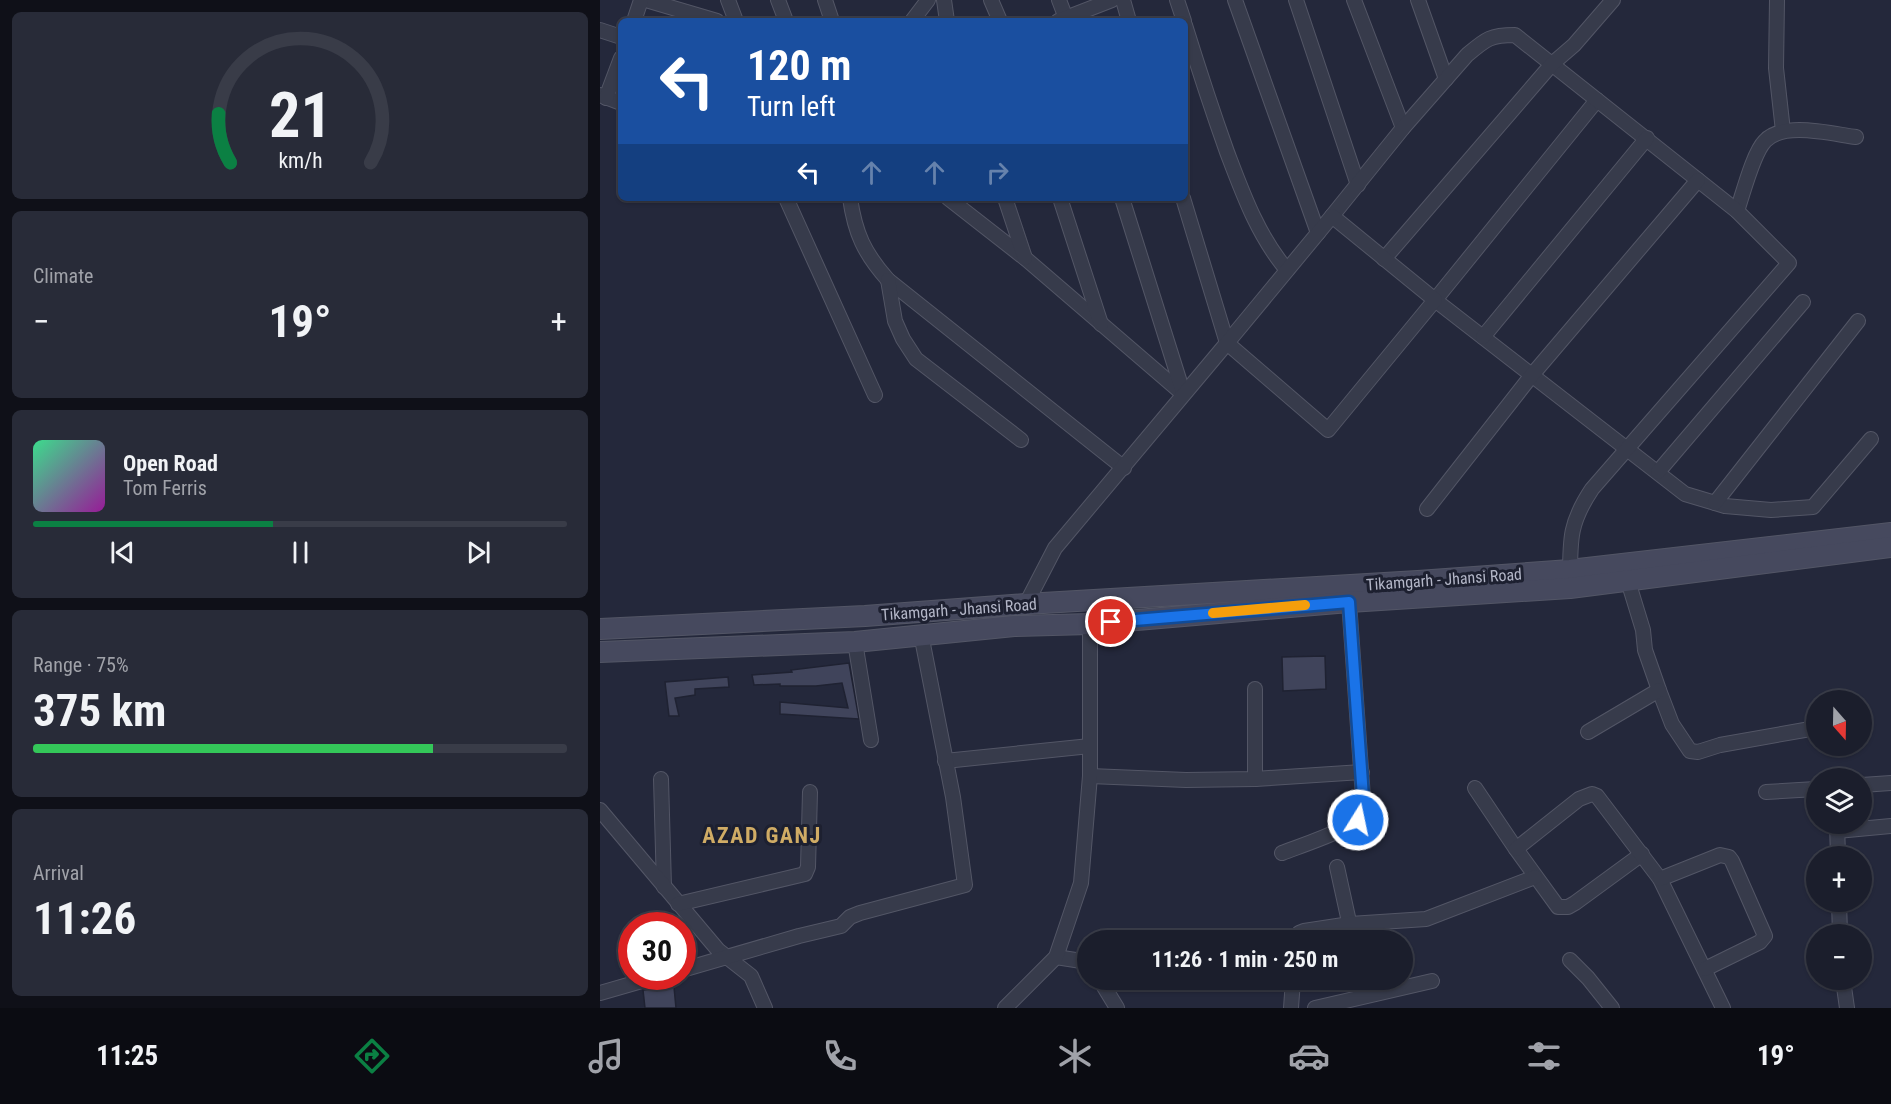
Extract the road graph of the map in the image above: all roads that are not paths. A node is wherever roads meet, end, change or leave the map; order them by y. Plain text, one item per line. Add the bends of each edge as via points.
1 (641, 0) edge
2 (646, 0) edge
3 (728, 0) edge
4 (778, 0) edge
5 (825, 0) edge
6 (928, 0) edge
7 (944, 0) edge
8 (992, 0) edge
9 (1059, 0) edge
10 (1112, 0) edge
11 (1123, 0) edge
12 (1178, 0) edge
13 (1235, 0) edge
14 (1354, 0) edge
15 (1418, 0) edge
16 (1613, 0) edge
17 (1777, 0) edge
18 (1301, 2) edge
19 (635, 18) edge
20 (707, 18) edge
21 (735, 18) edge
22 (785, 18) edge
23 (831, 18) edge
24 (914, 18) edge
25 (947, 18) edge
26 (999, 18) edge
27 (1064, 18) edge
28 (1069, 18) edge
29 (1128, 18) edge
30 (1183, 18) edge
31 (600, 30) edge
32 (618, 36) edge
33 (1188, 36) edge
34 (618, 64) edge
35 (1552, 64) junction
36 (1446, 79) junction
37 (603, 97) edge
38 (1598, 100) junction
39 (618, 103) edge
40 (1403, 128) junction
41 (1783, 131) junction
42 (1856, 137) dead end
43 (1647, 138) junction
44 (1698, 180) junction
45 (1358, 185) junction
46 (787, 201) edge
47 (850, 201) edge
48 (952, 201) edge
49 (1006, 201) edge
50 (1061, 201) edge
51 (1123, 201) edge
52 (1184, 201) edge
53 (1737, 211) junction
54 (1332, 216) junction
55 (1318, 233) junction
56 (1026, 259) junction
57 (1384, 259) junction
58 (1287, 270) junction
59 (888, 280) junction
60 (1435, 300) junction
61 (1803, 302) dead end
62 (1857, 321) dead end
63 (1101, 324) junction
64 (1483, 337) junction
65 (1227, 343) junction
66 (1532, 375) junction
67 (1183, 394) junction
68 (875, 395) dead end
69 (1871, 439) dead end
70 (1021, 440) dead end
71 (1629, 448) junction
72 (1124, 468) junction
73 (1658, 472) junction
74 (1715, 503) junction
75 (1427, 509) dead end
76 (1891, 533) edge
77 (1891, 547) edge
78 (1570, 579) junction
79 (1629, 580) junction
80 (1152, 597) junction
81 (1349, 602) junction
82 (1026, 603) junction
83 (1152, 618) junction
84 (1090, 624) junction
85 (600, 630) edge
86 (921, 634) junction
87 (855, 642) junction
88 (600, 652) edge
89 (1255, 689) dead end
90 (1659, 690) junction
91 (1806, 730) edge
92 (1588, 732) dead end
93 (871, 740) dead end
94 (1090, 746) junction
95 (945, 761) junction
96 (1362, 772) junction
97 (1090, 776) junction
98 (661, 779) dead end
99 (1255, 779) junction
100 (1891, 783) edge
101 (1872, 784) edge
102 (1475, 788) dead end
103 (1806, 790) edge
104 (810, 792) dead end
105 (1766, 792) dead end
106 (600, 810) edge
107 (1872, 826) edge
108 (1891, 826) edge
109 (1516, 849) junction
110 (1282, 853) dead end
111 (1642, 854) junction
112 (1337, 867) dead end
113 (1535, 877) junction
114 (1660, 879) junction
115 (664, 887) junction
116 (678, 904) junction
117 (1350, 924) junction
118 (1311, 930) edge
119 (1351, 930) edge
120 (1056, 957) junction
121 (727, 958) junction
122 (1077, 960) edge
123 (1570, 960) dead end
124 (696, 966) edge
125 (1705, 969) junction
126 (1432, 981) dead end
127 (618, 988) edge
128 (1106, 990) edge
129 (1293, 990) edge
130 (1364, 990) edge
131 (1844, 990) edge
132 (600, 993) edge
133 (1365, 996) junction
134 (765, 1008) edge
135 (1005, 1008) edge
136 (1117, 1008) edge
137 (1292, 1008) edge
138 (1315, 1008) edge
139 (1611, 1008) edge
140 (1723, 1008) edge
141 (1847, 1008) edge

1 - 19 street
2 - 20 street
3 - 21 street
4 - 22 street
5 - 23 street
6 - 24 street
7 - 25 street
8 - 26 street
9 - 27 street
10 - 28 street
11 - 29 street
12 - 30 street
13 - 55 street
14 - 40 street
15 - 36 street
16 - 35 street
17 - 41 street via 1776,68
18 - 45 street
31 - 32 street
33 - 58 street via 1207,98 1249,206 1273,253
34 - 37 street
35 - 36 street via 1515,35 1496,35 1467,55
35 - 38 street
35 - 57 street
36 - 40 street
37 - 39 street
38 - 43 street
38 - 60 street
40 - 45 street
41 - 42 street
41 - 53 street via 1766,140 1759,150
43 - 44 street
43 - 64 street
44 - 53 street
44 - 66 street
45 - 54 street
46 - 68 street
47 - 59 street via 860,239 872,262
48 - 56 street
49 - 56 street
50 - 63 street
51 - 67 street
52 - 65 street
53 - 71 street via 1790,263
54 - 55 street
54 - 57 street
55 - 58 street
56 - 63 street
57 - 60 street
58 - 65 street
59 - 70 street via 895,321 916,359
59 - 72 street
60 - 64 street
60 - 65 street via 1328,430
61 - 73 street
62 - 74 street
63 - 67 street
64 - 66 street
65 - 67 street
66 - 71 street
66 - 75 street
67 - 72 street
69 - 74 street via 1813,507 1771,510
71 - 73 street
71 - 78 street via 1581,506 1572,526
72 - 82 street via 1055,548
73 - 74 street via 1685,494
76 - 78 street, Tikamgarh - Jhansi Road
77 - 79 street
78 - 79 street
78 - 80 street, Tikamgarh - Jhansi Road via 1418,582
78 - 81 street
79 - 90 street
80 - 82 street, Tikamgarh - Jhansi Road
80 - 83 street
81 - 83 street
81 - 96 street
82 - 85 street, Tikamgarh - Jhansi Road
83 - 84 street
84 - 86 street
84 - 94 street
86 - 87 street
86 - 95 street
87 - 88 street
87 - 93 street
89 - 99 street
90 - 91 street via 1676,730 1694,752
90 - 92 street
94 - 95 street
94 - 97 street
95 - 121 street via 965,885 850,917 841,926
96 - 99 street
96 - 110 street via 1363,816 1351,825
97 - 99 street
97 - 120 street via 1081,884
98 - 115 street
100 - 101 street
102 - 109 street
103 - 105 street
104 - 116 street via 805,874
106 - 115 street
107 - 108 street
109 - 111 street via 1579,799 1592,794 1598,796
109 - 113 street
111 - 113 street via 1568,907 1554,903
111 - 114 street
112 - 117 street
113 - 117 street via 1426,918
114 - 125 street
114 - 125 street via 1720,855 1732,861 1765,936
115 - 116 street
116 - 121 street
117 - 118 street
117 - 119 street
120 - 122 street
120 - 135 street
121 - 124 street
121 - 134 street via 751,976
123 - 139 street
125 - 140 street
126 - 133 street
127 - 132 street
128 - 136 street
129 - 137 street
130 - 133 street
131 - 141 street
133 - 138 street

